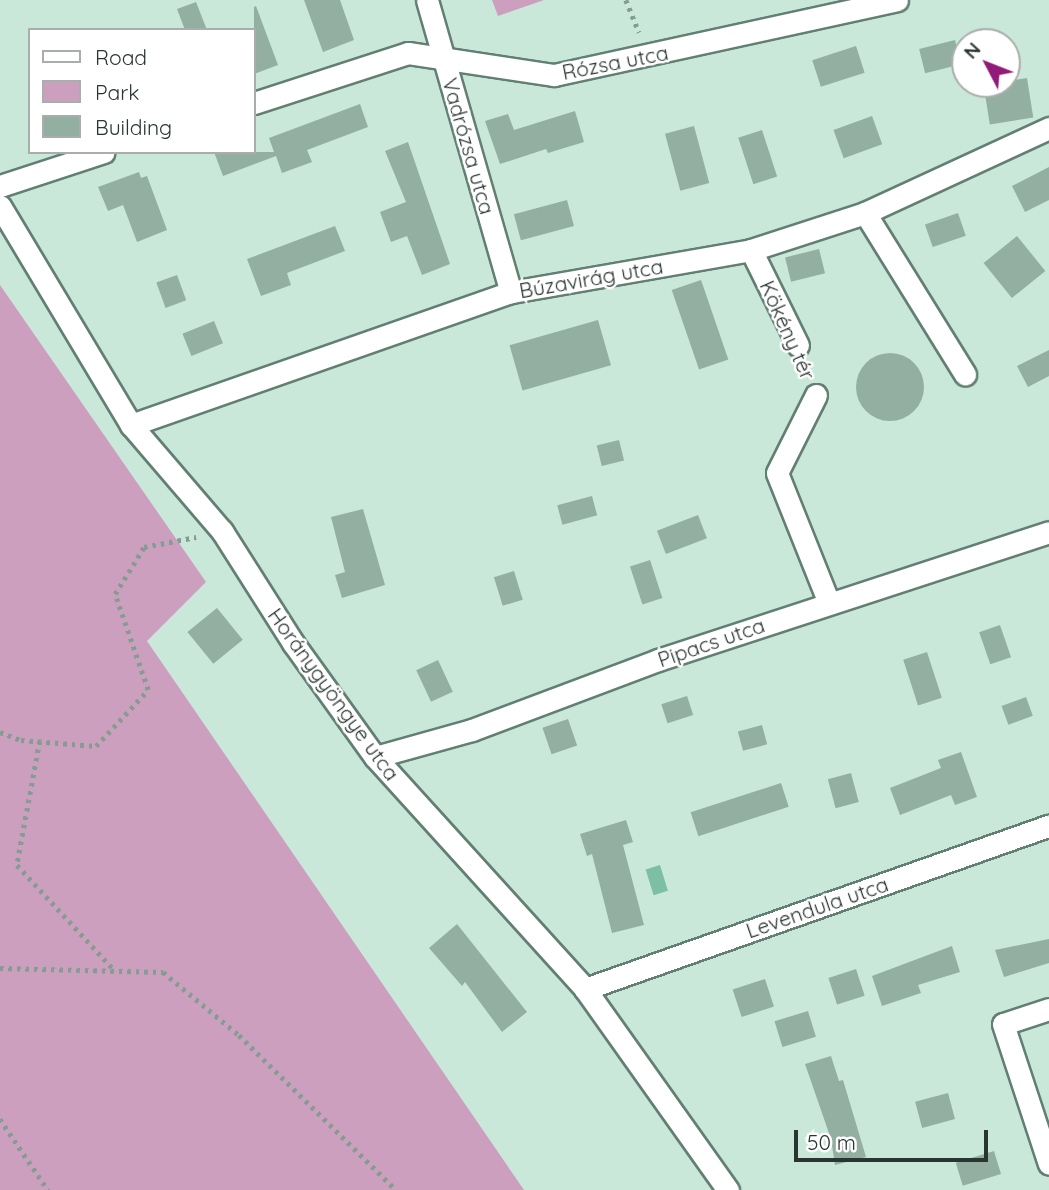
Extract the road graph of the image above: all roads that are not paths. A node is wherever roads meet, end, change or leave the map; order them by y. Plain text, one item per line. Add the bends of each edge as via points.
1 (427, 0) edge
2 (897, 0) edge
3 (443, 55) junction
4 (256, 102) edge
5 (1049, 128) edge
6 (98, 154) edge
7 (0, 186) edge
8 (0, 206) edge
9 (865, 213) junction
10 (751, 250) junction
11 (511, 292) junction
12 (798, 345) dead end
13 (965, 374) dead end
14 (816, 395) dead end
15 (131, 425) junction
16 (1049, 532) edge
17 (828, 603) junction
18 (375, 757) junction
19 (1049, 826) edge
20 (585, 989) junction
21 (1049, 1009) edge
22 (1049, 1164) edge
23 (729, 1190) edge

1 - 3 street, Vadrózsa utca
2 - 3 street, Rózsa utca via 554,75
3 - 4 street, Rózsa utca via 408,53
3 - 11 street, Vadrózsa utca
5 - 9 street, Búzavirág utca
6 - 7 street
8 - 15 street, Horánygyöngye utca
9 - 10 street, Búzavirág utca
9 - 13 street
10 - 11 street, Búzavirág utca
10 - 12 street, Kökény tér
11 - 15 street, Búzavirág utca
14 - 17 street, Kökény tér via 777,473
15 - 18 street, Horánygyöngye utca via 222,531 293,643
16 - 17 street, Pipacs utca
17 - 18 street, Pipacs utca via 472,730
18 - 20 street, Horánygyöngye utca
19 - 20 street, Levendula utca
20 - 23 street, Horánygyöngye utca
21 - 22 street via 1003,1024

